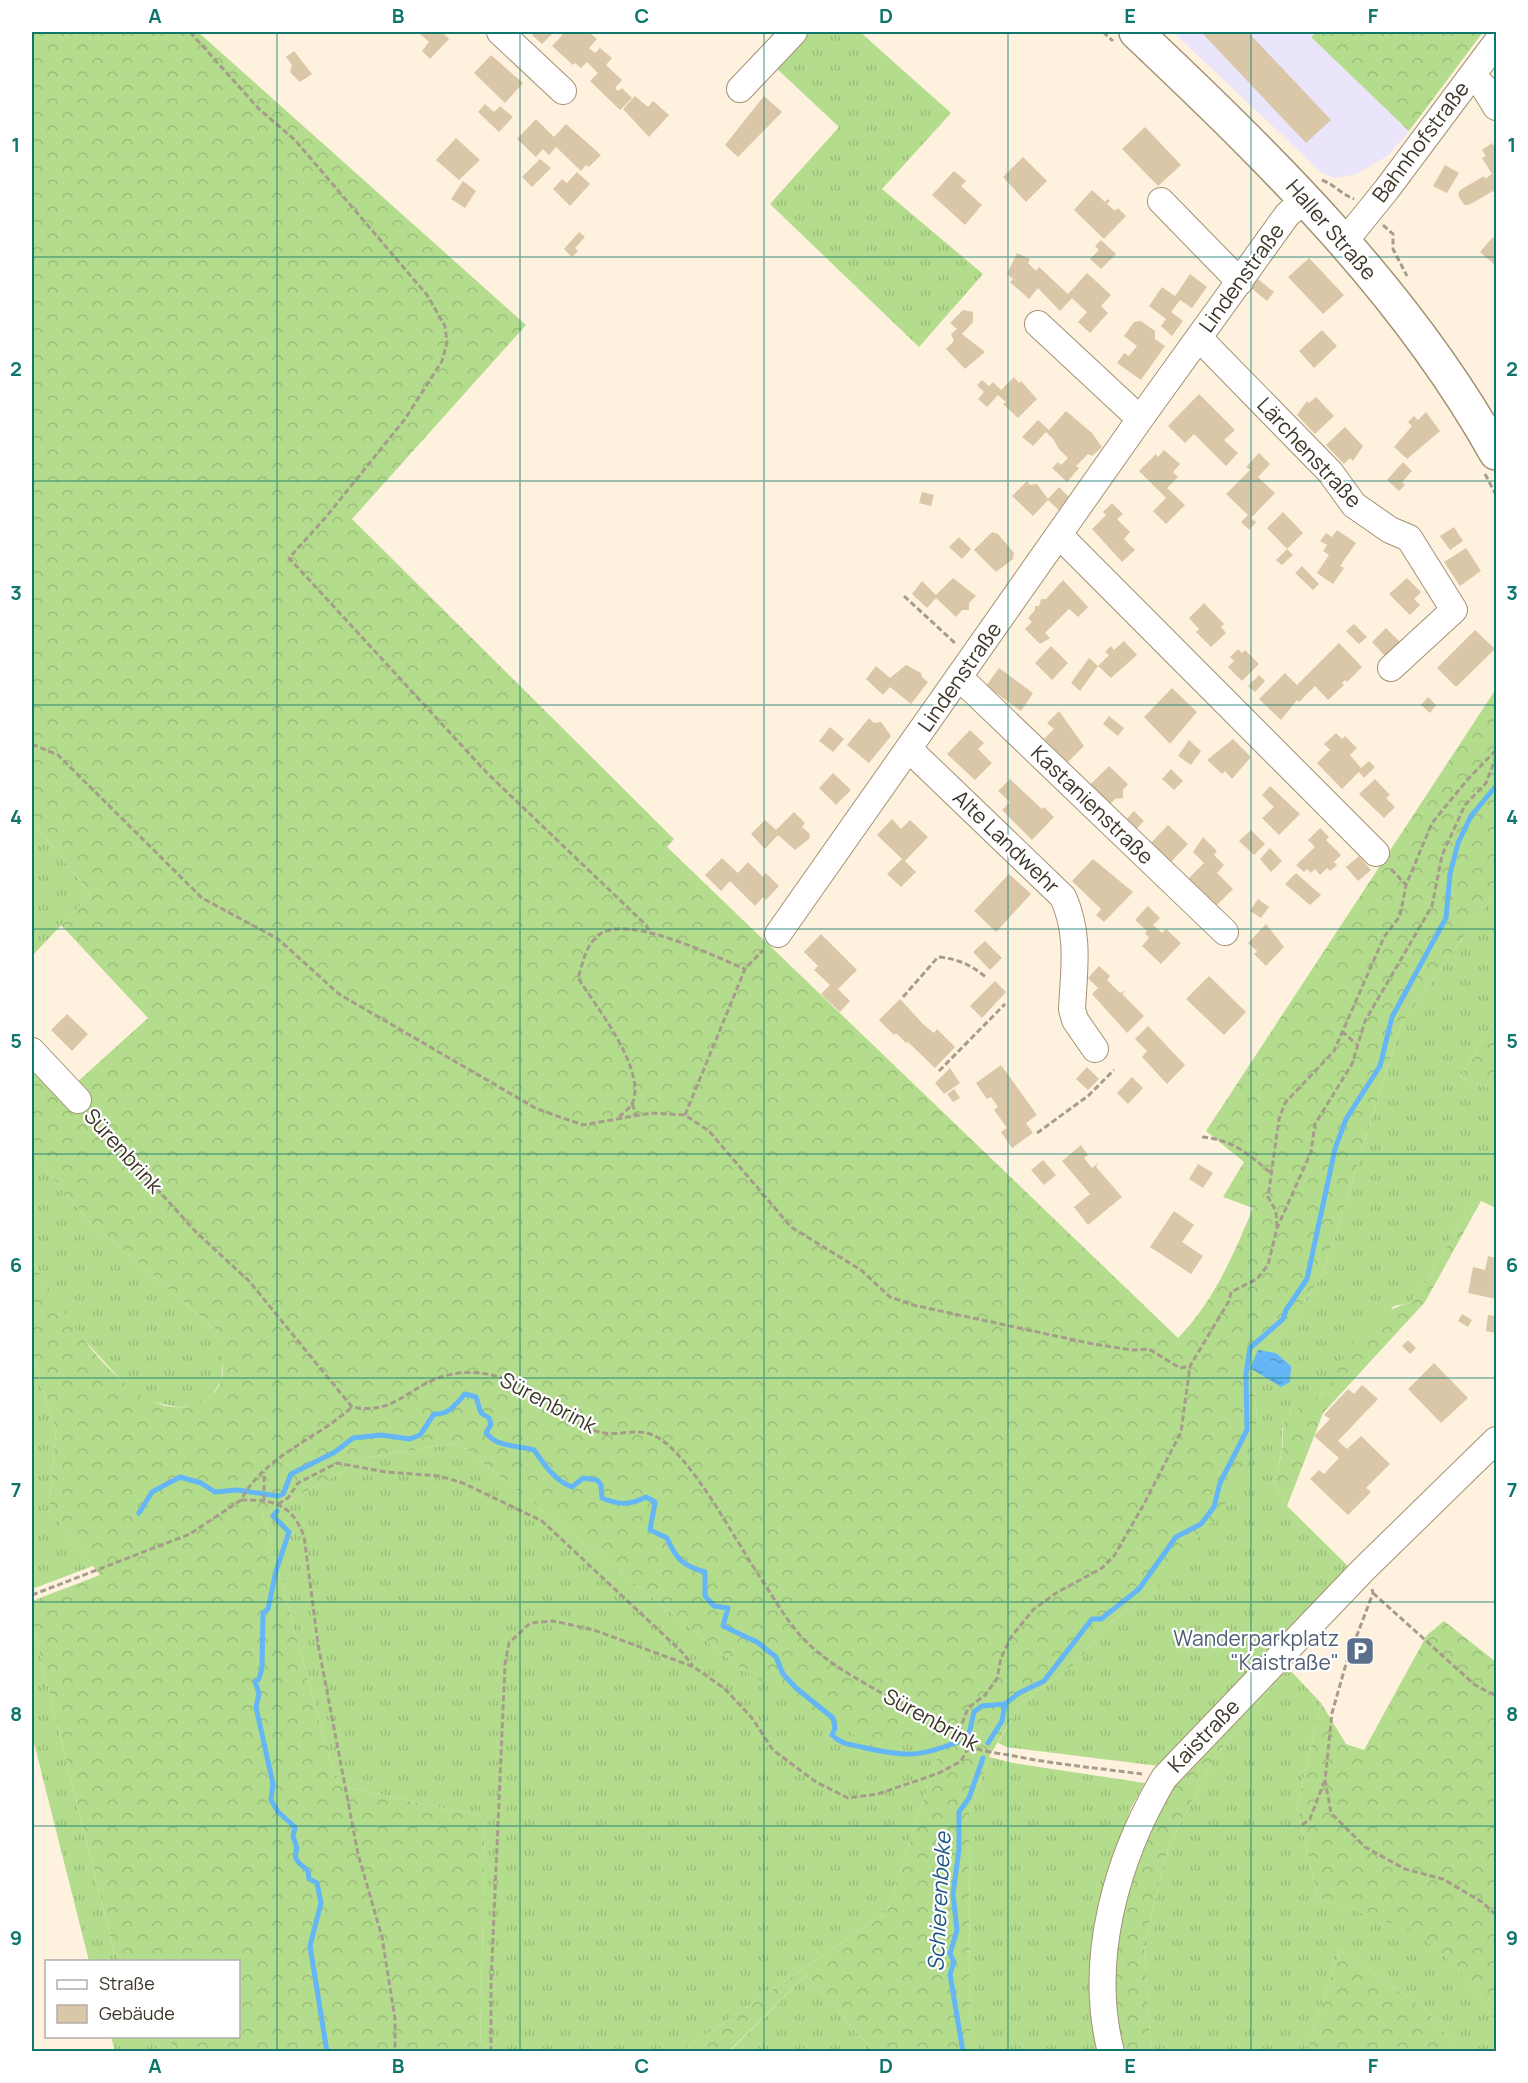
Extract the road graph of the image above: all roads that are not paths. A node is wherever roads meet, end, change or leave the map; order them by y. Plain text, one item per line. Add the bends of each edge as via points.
1 (500, 32) edge
2 (794, 32) edge
3 (1136, 32) edge
4 (1497, 43) edge
5 (1471, 77) junction
6 (740, 89) dead end
7 (563, 91) dead end
8 (1497, 107) edge
9 (1319, 191) junction
10 (1161, 201) dead end
11 (1345, 241) junction
12 (1240, 282) junction
13 (1038, 324) dead end
14 (1199, 338) junction
15 (1140, 419) junction
16 (1497, 453) edge
17 (1060, 536) junction
18 (966, 668) junction
19 (1391, 668) dead end
20 (909, 750) junction
21 (1376, 853) dead end
22 (1225, 932) dead end
23 (778, 934) road end
24 (1095, 1049) dead end
25 (32, 1051) edge
26 (78, 1100) road end
27 (1497, 1440) edge
28 (1111, 2052) edge

1 - 7 street
2 - 6 street
3 - 9 main road, Haller Straße
4 - 5 street, Bahnhofstraße
5 - 8 street via 1483,86
5 - 11 street, Bahnhofstraße
9 - 11 main road, Haller Straße
9 - 12 street, Lindenstraße via 1287,215
10 - 12 street
11 - 16 main road, Haller Straße via 1424,341
12 - 14 street, Lindenstraße
13 - 15 street
14 - 15 street, Lindenstraße
14 - 19 street, Lärchenstraße via 1330,472 1354,505 1409,538 1454,610
15 - 17 street, Lindenstraße
17 - 18 street, Lindenstraße
17 - 21 street
18 - 20 street, Lindenstraße
18 - 22 street, Kastanienstraße
20 - 23 street, Lindenstraße
20 - 24 street, Alte Landwehr via 1063,897 1076,937 1074,1020
25 - 26 street, Sürenbrink
27 - 28 street, Kaistraße via 1363,1570 1164,1778 1142,1815 1123,1860 1108,1924 1103,1968 1106,2032

